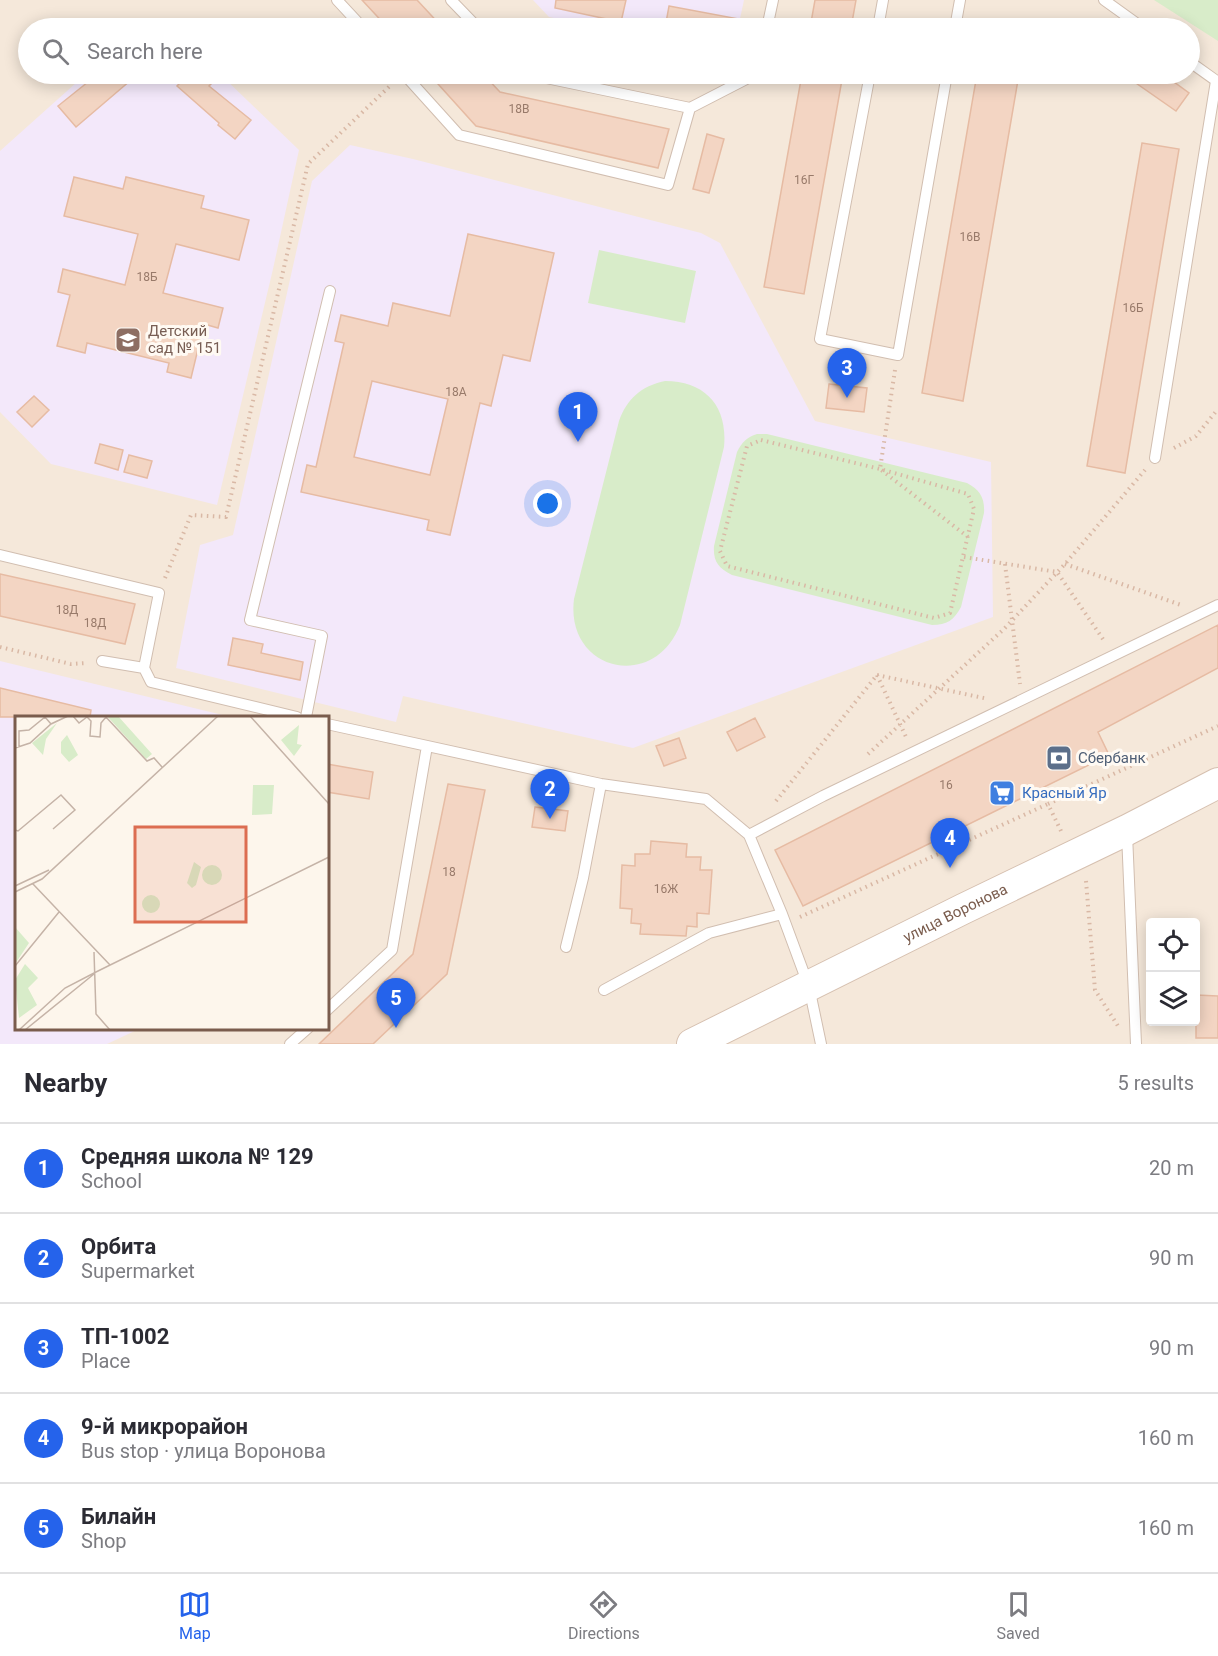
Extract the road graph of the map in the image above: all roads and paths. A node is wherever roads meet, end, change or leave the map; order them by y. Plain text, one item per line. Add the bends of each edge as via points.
1 (337, 0) edge
2 (451, 0) edge
3 (773, 0) edge
4 (884, 0) edge
5 (960, 0) edge
6 (1104, 0) edge
7 (354, 18) edge
8 (468, 18) edge
9 (768, 18) edge
10 (880, 18) edge
11 (957, 18) edge
12 (1129, 18) edge
13 (1200, 69) edge
14 (1217, 82) edge
15 (393, 84) edge
16 (413, 84) edge
17 (574, 84) edge
18 (737, 84) edge
19 (868, 84) edge
20 (945, 84) edge
21 (690, 108) junction
22 (330, 291) dead end
23 (898, 354) junction
24 (1218, 409) edge
25 (1155, 458) junction
26 (880, 469) junction
27 (968, 537) junction
28 (0, 555) edge
29 (964, 557) junction
30 (1005, 564) junction
31 (1065, 564) junction
32 (1057, 572) junction
33 (159, 593) junction
34 (1218, 605) edge
35 (1202, 613) junction
36 (1013, 619) junction
37 (0, 647) edge
38 (1114, 655) junction
39 (102, 661) joint
40 (144, 668) junction
41 (877, 675) junction
42 (939, 688) junction
43 (1017, 702) junction
44 (293, 716) edge
45 (306, 716) edge
46 (328, 724) edge
47 (900, 724) junction
48 (1218, 726) edge
49 (427, 746) junction
50 (913, 752) junction
51 (866, 756) dead end
52 (1218, 783) edge
53 (601, 784) junction
54 (1048, 804) junction
55 (1061, 831) dead end
56 (1127, 831) junction
57 (749, 835) junction
58 (1086, 881) dead end
59 (784, 919) junction
60 (566, 947) dead end
61 (809, 987) junction
62 (604, 990) dead end
63 (328, 1009) edge
64 (307, 1029) edge
65 (1124, 1035) dead end
66 (290, 1044) edge
67 (692, 1044) edge
68 (821, 1044) edge
69 (1136, 1044) edge

1 - 7 lane
2 - 8 lane
3 - 9 lane
4 - 10 lane
5 - 11 lane
6 - 12 lane
13 - 14 lane
14 - 25 lane
15 - 33 path via 308,164 225,517 191,515
16 - 21 lane via 459,135 668,185
17 - 21 lane
18 - 21 lane
19 - 23 lane via 820,339
20 - 23 lane
22 - 45 lane via 250,620 322,636
23 - 26 path
24 - 25 path via 1196,436
25 - 31 path
26 - 27 path
26 - 27 path via 968,494 974,509
26 - 29 path via 761,440 747,446 720,551 727,566 934,618 950,613
27 - 29 path
28 - 33 lane
29 - 30 path
30 - 32 path
30 - 36 path
31 - 32 path
31 - 35 path
32 - 36 path
32 - 38 path
33 - 40 lane
34 - 35 lane
35 - 38 lane
36 - 42 path
36 - 43 path
37 - 39 path via 71,664
38 - 43 lane
39 - 40 lane
40 - 44 lane via 152,682
41 - 42 path
41 - 47 path
41 - 57 path
42 - 43 path
42 - 47 path
43 - 50 lane
46 - 49 lane
47 - 50 path
47 - 51 path
48 - 54 path
49 - 53 lane
49 - 63 lane via 392,950
50 - 57 lane
52 - 56 main road, улица Воронова
53 - 57 lane via 706,799
53 - 60 lane via 584,878
54 - 55 path
54 - 59 path
56 - 61 main road, улица Воронова
56 - 69 lane
57 - 59 lane
58 - 65 path via 1095,990
59 - 61 lane
59 - 62 lane via 709,933
61 - 67 main road, улица Воронова
61 - 68 lane
64 - 66 lane

